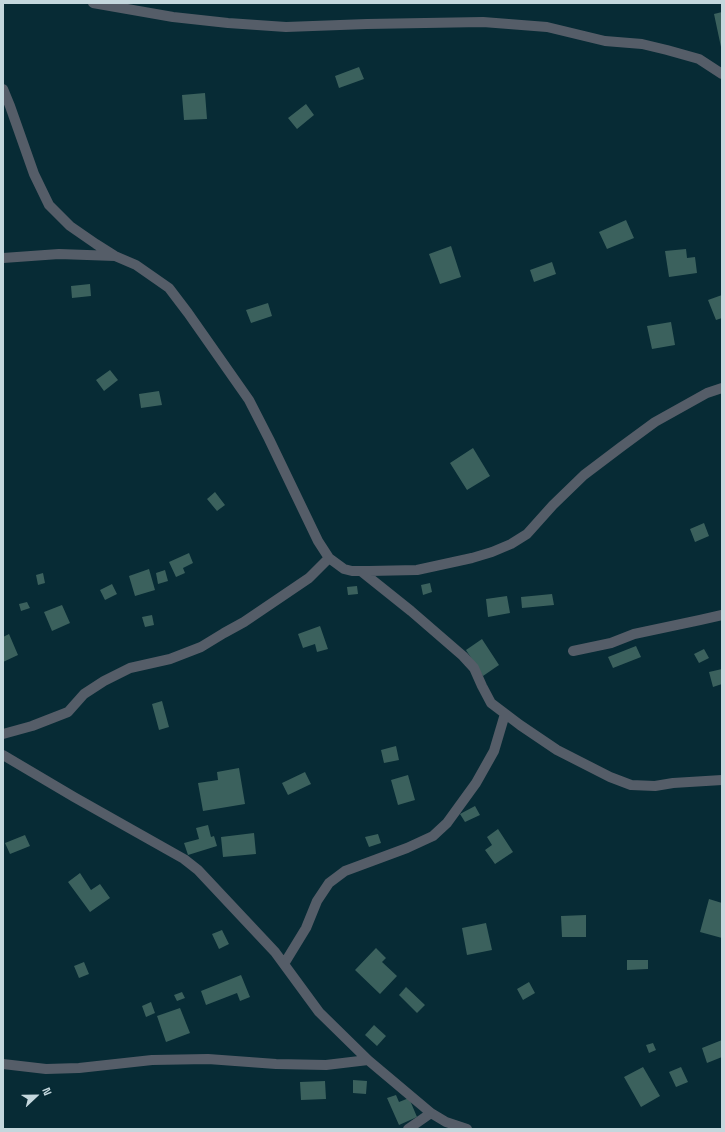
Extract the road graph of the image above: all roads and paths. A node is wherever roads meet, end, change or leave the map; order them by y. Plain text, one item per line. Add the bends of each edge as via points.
1 (93, 3) edge
2 (722, 74) edge
3 (3, 89) edge
4 (115, 256) junction
5 (3, 258) edge
6 (722, 388) edge
7 (329, 558) junction
8 (361, 571) junction
9 (722, 614) edge
10 (573, 650) dead end
11 (505, 714) junction
12 (3, 734) edge
13 (3, 755) edge
14 (722, 780) edge
15 (284, 964) junction
16 (368, 1060) junction
17 (3, 1064) edge
18 (432, 1113) junction
19 (408, 1129) edge
20 (467, 1129) edge

1 - 2 street via 173,17 286,27 482,22 547,27 605,41 642,44 667,50 699,59
3 - 4 street via 34,174 49,206 70,226
4 - 5 street via 59,254
4 - 7 street via 136,265 169,288 188,313 248,400 318,541
6 - 8 street via 707,393 655,422 621,447 584,475 527,534 511,544 472,558 417,570
7 - 8 street via 344,569
7 - 12 street via 309,578 244,622 201,647 170,659 130,668 104,680 84,694 68,712
8 - 11 street via 411,610 463,656 474,668 492,703
9 - 10 street via 634,634 611,643
11 - 14 street via 557,750 631,785 655,786
11 - 15 street via 494,751 476,783 447,823 433,836 345,871 329,883
13 - 15 street via 184,859 198,870
15 - 16 street via 320,1012
16 - 17 street via 326,1065 208,1059 152,1060 46,1069
16 - 18 street
18 - 19 street
18 - 20 street via 446,1122

